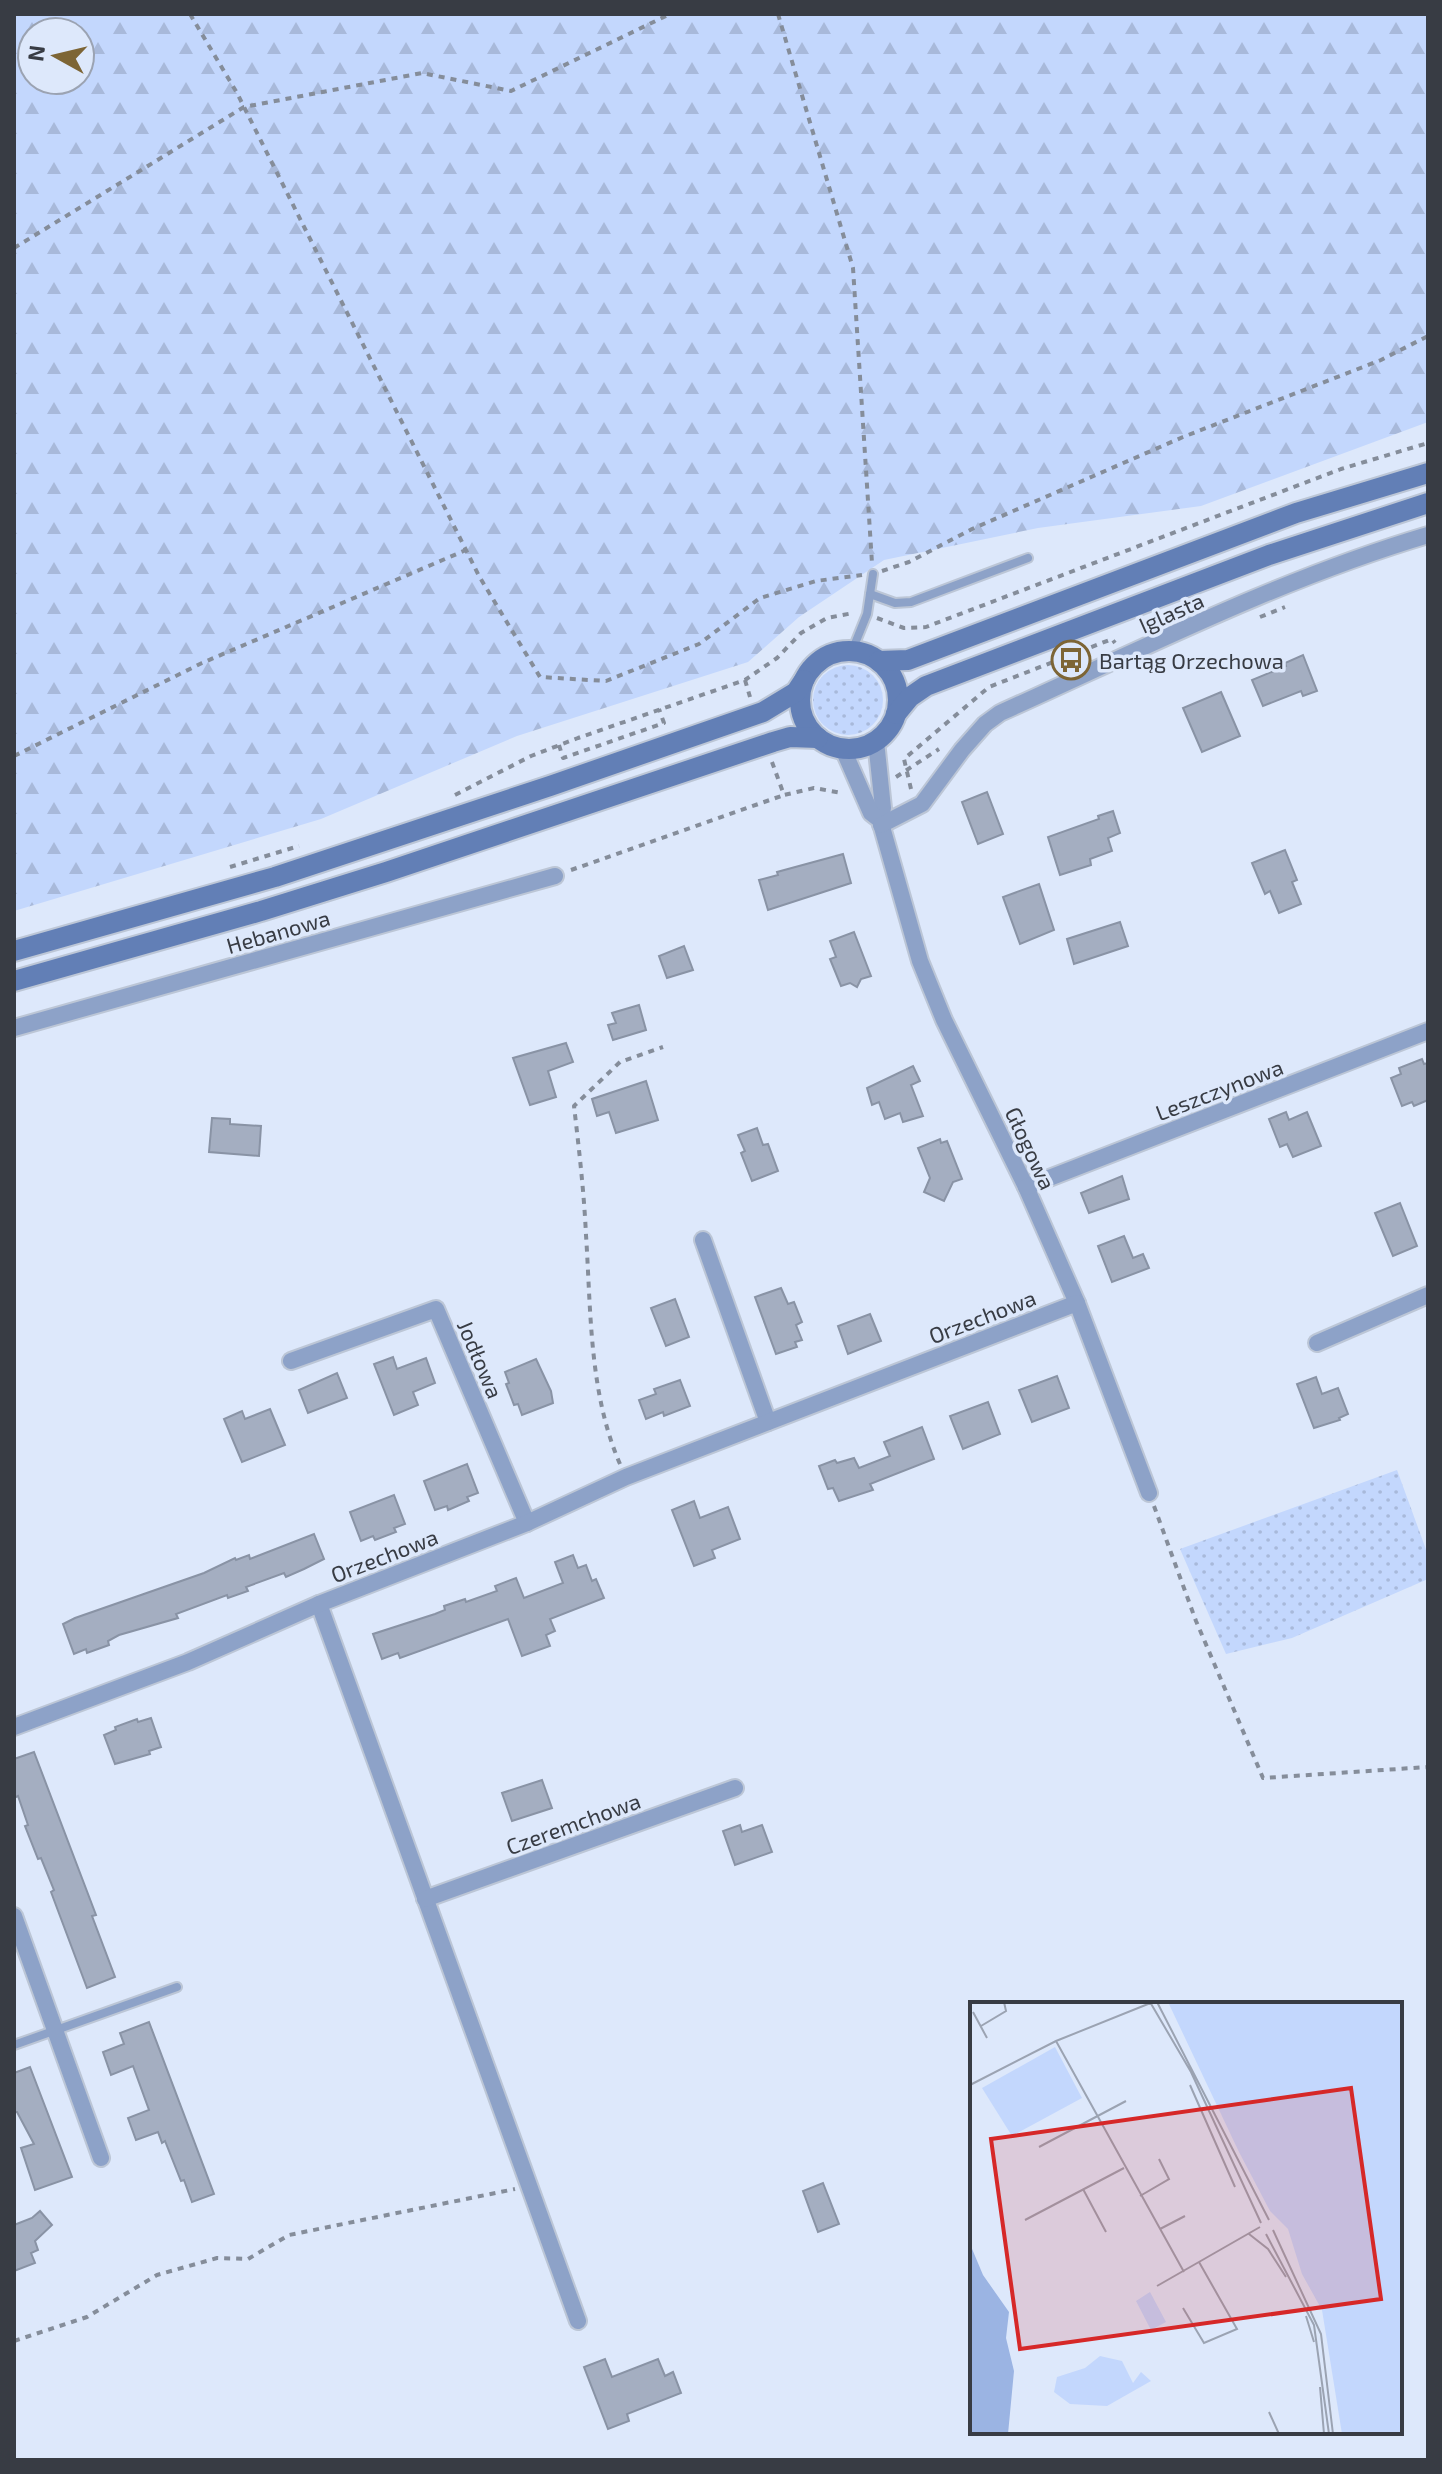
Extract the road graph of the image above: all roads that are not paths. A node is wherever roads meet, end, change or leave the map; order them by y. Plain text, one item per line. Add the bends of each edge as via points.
1 (1428, 473) edge
2 (1428, 503) edge
3 (1428, 535) edge
4 (1028, 558) dead end
5 (873, 574) road end
6 (870, 594) junction
7 (852, 651) junction
8 (879, 661) junction
9 (804, 680) junction
10 (896, 714) junction
11 (818, 738) junction
12 (876, 741) junction
13 (843, 749) junction
14 (880, 823) junction
15 (555, 876) road end
16 (14, 951) edge
17 (14, 981) edge
18 (14, 1028) edge
19 (1428, 1031) edge
20 (1026, 1187) junction
21 (703, 1240) dead end
22 (1428, 1295) edge
23 (1077, 1303) junction
24 (1317, 1343) dead end
25 (291, 1361) dead end
26 (768, 1422) junction
27 (1149, 1493) road end
28 (527, 1523) junction
29 (319, 1604) junction
30 (14, 1727) edge
31 (735, 1788) dead end
32 (425, 1899) junction
33 (14, 1916) edge
34 (177, 1987) dead end
35 (54, 2030) junction
36 (14, 2045) edge
37 (101, 2158) dead end
38 (578, 2321) dead end

1 - 8 main road via 1296,513 908,660
2 - 10 main road via 1269,555 926,686
3 - 14 street, Iglasta via 1274,590 1000,713 985,724 922,804
4 - 6 lane via 911,602 895,603
5 - 6 lane
6 - 7 lane
7 - 8 main road
7 - 9 main road via 824,658
8 - 10 main road via 895,685
9 - 11 main road via 800,705
9 - 16 main road via 783,702 755,715 275,877
10 - 12 main road
11 - 13 main road
11 - 17 main road via 790,737 386,872
12 - 13 main road
12 - 14 street, Głogowa
13 - 14 street, Głogowa
14 - 20 street, Głogowa via 920,961
15 - 18 street, Hebanowa
19 - 20 street, Leszczynowa
20 - 23 street, Głogowa
21 - 26 street
22 - 24 street
23 - 26 street, Orzechowa
23 - 27 street, Głogowa
25 - 28 street, Jodłowa via 436,1309
26 - 28 street, Orzechowa via 626,1477
28 - 29 street, Orzechowa
29 - 30 street, Orzechowa via 188,1662
29 - 32 street
31 - 32 street, Czeremchowa
32 - 38 street
33 - 35 street
34 - 35 lane
35 - 36 lane
35 - 37 street

